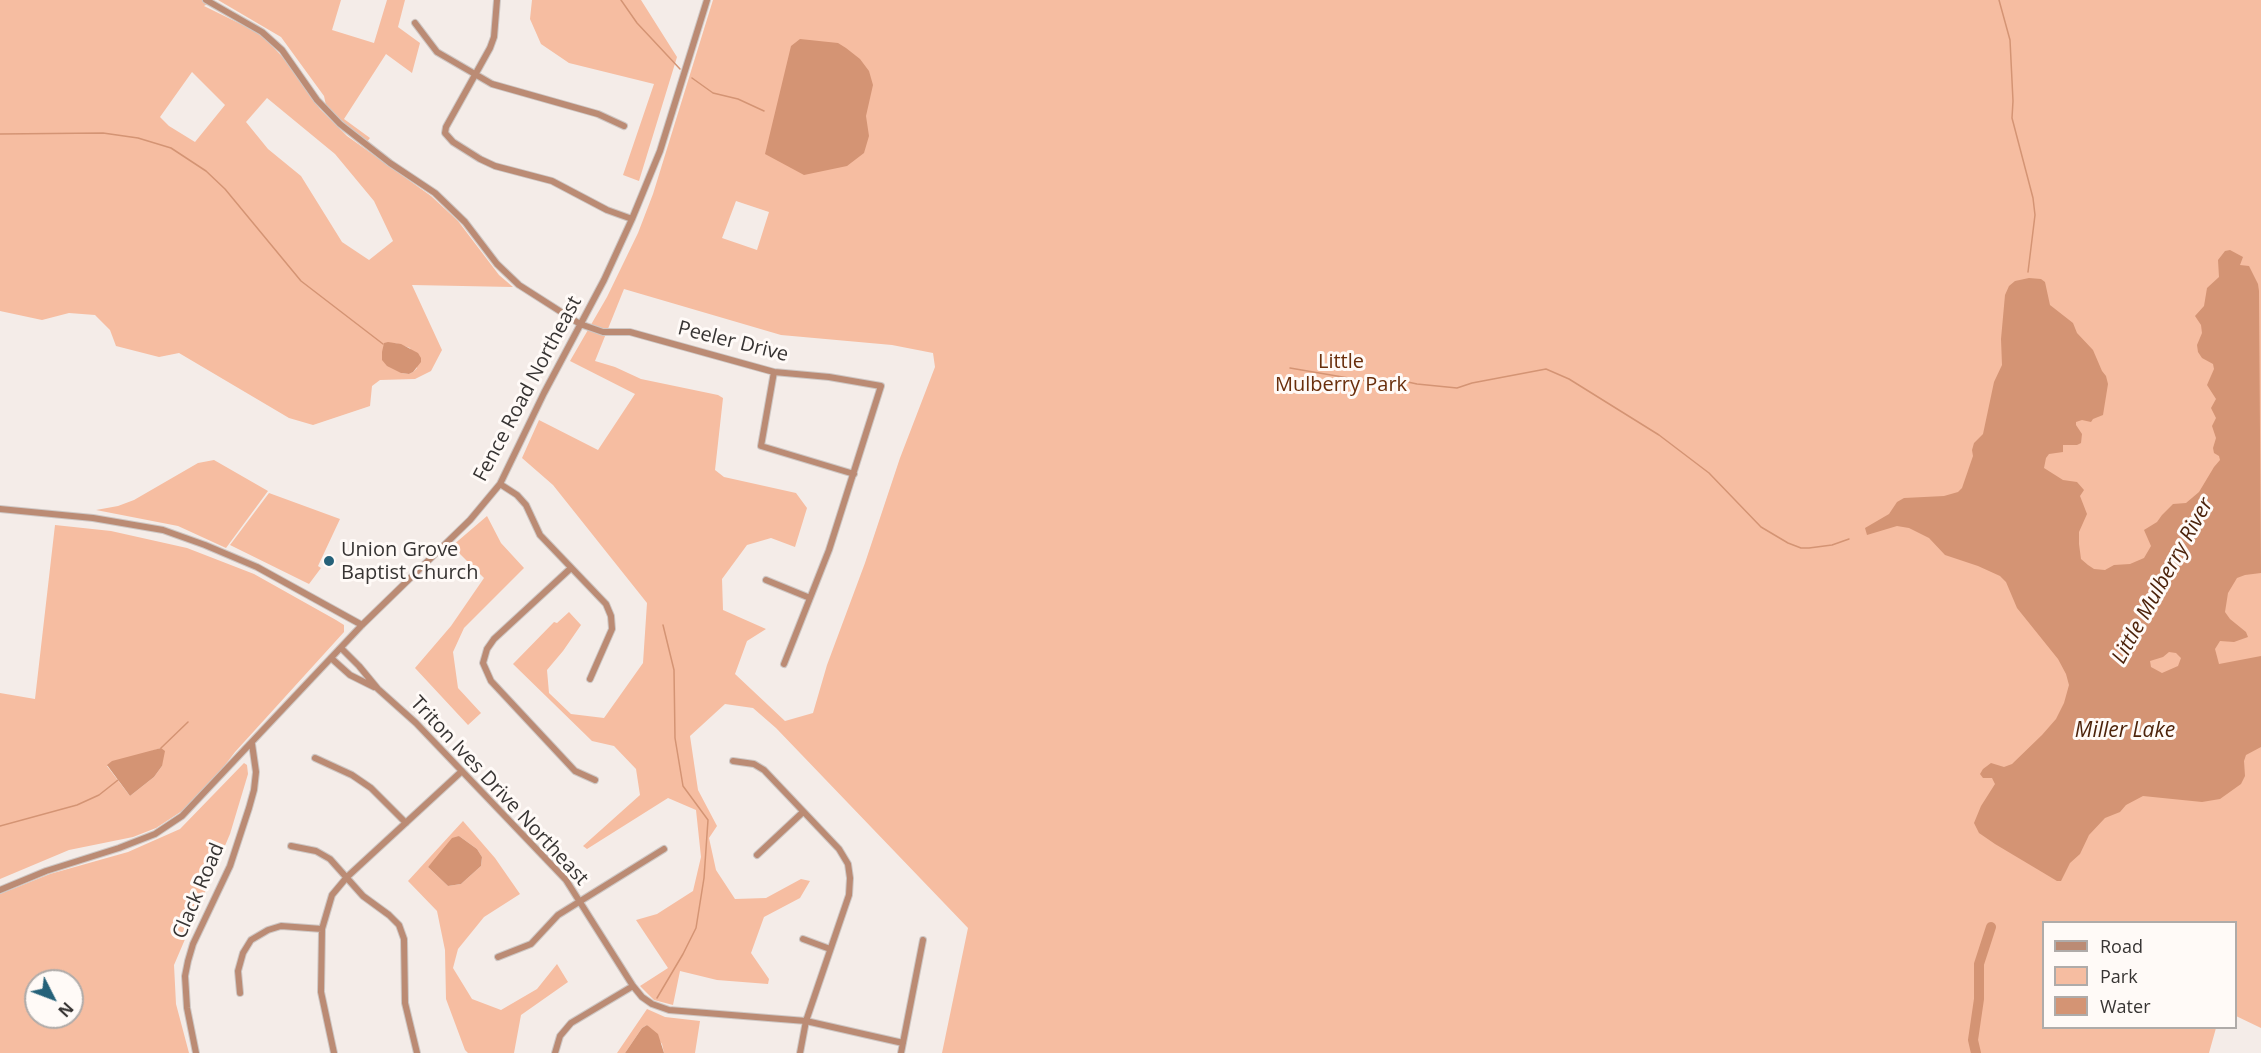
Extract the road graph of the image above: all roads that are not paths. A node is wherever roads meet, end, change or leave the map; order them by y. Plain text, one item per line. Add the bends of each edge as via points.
1 (206, 0) edge
2 (497, 0) edge
3 (707, 0) edge
4 (415, 23) dead end
5 (476, 74) junction
6 (624, 126) dead end
7 (632, 219) junction
8 (580, 324) junction
9 (774, 372) junction
10 (854, 474) junction
11 (501, 484) junction
12 (0, 509) edge
13 (571, 568) junction
14 (766, 580) dead end
15 (810, 598) junction
16 (362, 625) junction
17 (341, 648) junction
18 (331, 658) junction
19 (784, 664) dead end
20 (590, 679) dead end
21 (378, 689) junction
22 (252, 744) junction
23 (315, 758) dead end
24 (733, 761) dead end
25 (462, 771) junction
26 (595, 780) dead end
27 (802, 812) junction
28 (406, 823) junction
29 (291, 846) dead end
30 (664, 849) dead end
31 (757, 855) dead end
32 (347, 877) junction
33 (0, 890) edge
34 (580, 902) junction
35 (322, 929) junction
36 (803, 939) dead end
37 (923, 939) dead end
38 (830, 949) junction
39 (498, 957) dead end
40 (633, 986) junction
41 (240, 993) dead end
42 (806, 1021) junction
43 (903, 1043) junction
44 (196, 1053) edge
45 (334, 1053) edge
46 (417, 1053) edge
47 (555, 1053) edge
48 (800, 1053) edge
49 (901, 1053) edge

1 - 8 street, Peeler Drive via 262,32 282,50 340,124 435,193 519,285
2 - 5 street via 494,37
3 - 7 street, Fence Road Northeast via 660,151
4 - 5 street via 437,52
5 - 6 street via 492,84 598,114
5 - 7 street via 446,127 448,137 487,162 552,181
7 - 8 street, Fence Road Northeast
8 - 9 street, Peeler Drive via 603,332 630,332
8 - 11 street, Fence Road Northeast
9 - 10 street via 761,446
9 - 10 street, Peeler Drive via 880,386
10 - 15 street
11 - 13 street via 526,505 540,536
11 - 16 street, Fence Road Northeast via 470,520
12 - 16 street via 163,530 256,567
13 - 20 street via 606,604 611,616 612,629
13 - 26 street via 494,639 483,663 490,681 575,771
14 - 15 street
15 - 19 street
16 - 17 street, Fence Road Northeast
17 - 18 street, Fence Road Northeast
17 - 21 street, Triton Ives Drive Northeast
18 - 21 street, Triton Ives Drive Northeast via 350,675
18 - 22 street, Fence Road Northeast
21 - 25 street, Triton Ives Drive Northeast
22 - 33 street, Fence Road Northeast via 182,816 155,834
22 - 44 street, Clack Road via 256,772 249,808 230,866 188,961 187,1008
23 - 28 street via 371,788
24 - 27 street via 764,770
25 - 28 street
25 - 34 street, Triton Ives Drive Northeast via 566,880
27 - 31 street
27 - 38 street via 839,849 849,871 849,895
28 - 32 street
29 - 32 street via 316,851
30 - 34 street
32 - 35 street via 332,895
32 - 46 street via 363,896 399,925 404,939 405,1003
34 - 39 street via 558,915 531,944
34 - 40 street, Triton Ives Drive Northeast
35 - 41 street via 281,926 251,940 238,971
35 - 45 street via 321,992
36 - 38 street
37 - 43 street
38 - 42 street
40 - 42 street, Triton Ives Drive Northeast via 652,1004 669,1010
40 - 47 street via 571,1023 560,1036
42 - 43 street, Triton Ives Drive Northeast
42 - 48 street
43 - 49 street

